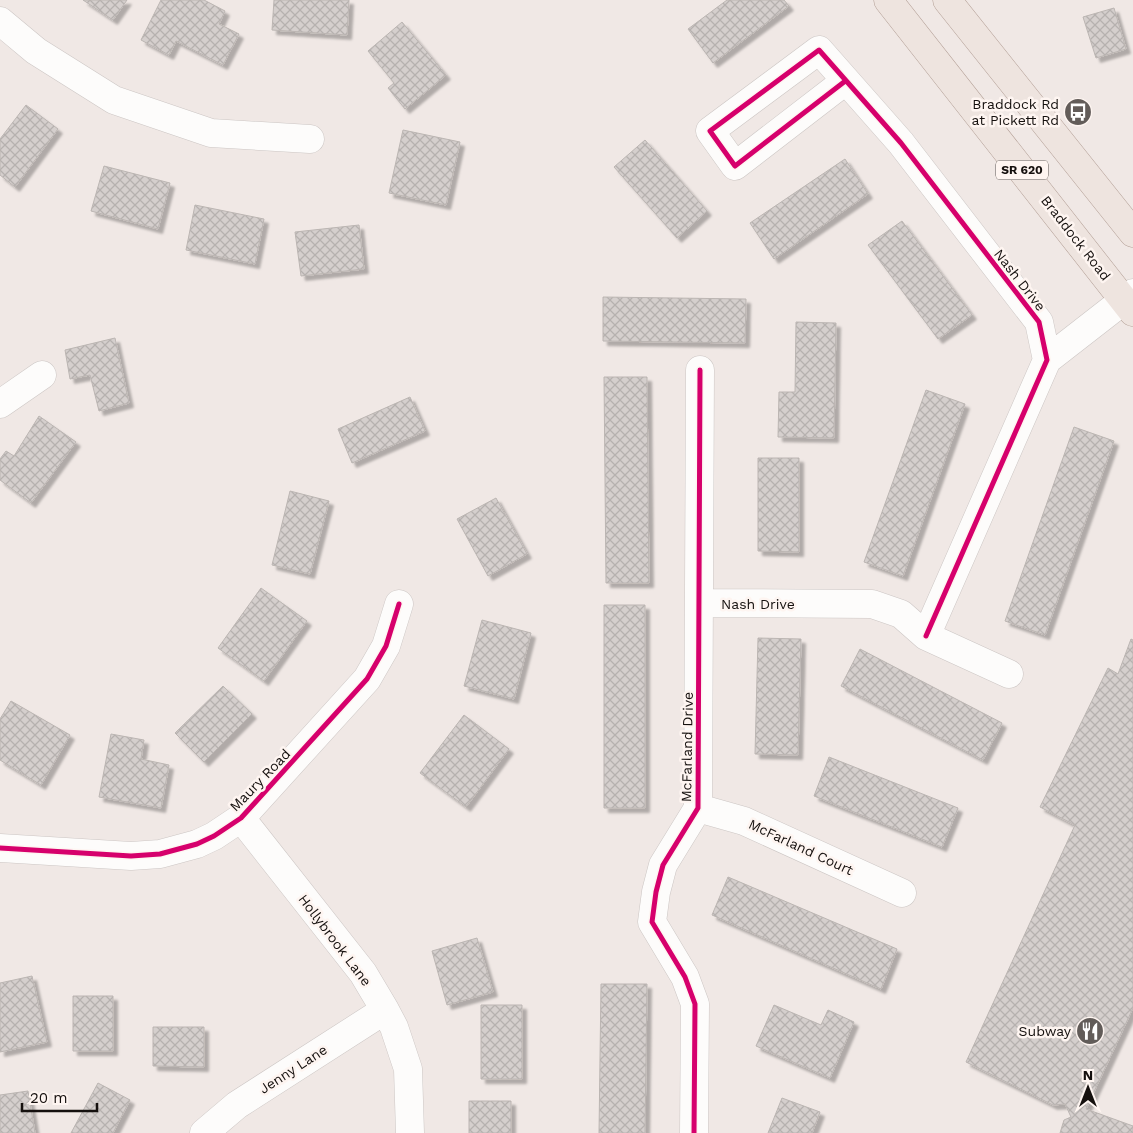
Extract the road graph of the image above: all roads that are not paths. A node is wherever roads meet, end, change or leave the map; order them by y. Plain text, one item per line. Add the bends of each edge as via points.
1 (888, 0) edge
2 (947, 0) edge
3 (0, 21) edge
4 (844, 82) junction
5 (310, 139) dead end
6 (1133, 233) edge
7 (1130, 302) edge
8 (1046, 360) junction
9 (700, 370) dead end
10 (42, 375) dead end
11 (0, 404) edge
12 (701, 603) junction
13 (399, 604) dead end
14 (926, 636) junction
15 (1009, 674) dead end
16 (698, 808) junction
17 (241, 818) junction
18 (0, 848) edge
19 (902, 893) dead end
20 (385, 1010) junction
21 (204, 1133) edge
22 (410, 1133) edge
23 (694, 1133) edge

1 - 7 main road, Braddock Road / SR 620
2 - 6 main road
3 - 5 street via 36,51 114,100 211,133
4 - 4 street, Nash Drive via 735,166 710,131 818,50
4 - 8 street, Nash Drive via 901,143 1039,322
7 - 8 street
8 - 14 street
9 - 12 street, McFarland Drive
10 - 11 street
12 - 14 street, Nash Drive via 872,604 901,614
12 - 16 street, McFarland Drive
13 - 17 street, Maury Road via 386,646 367,679
14 - 15 street, Nash Drive
16 - 19 street, McFarland Court via 744,821
16 - 23 street, McFarland Drive via 663,865 652,922 685,977 695,1004
17 - 18 street, Maury Road via 197,844 160,854 131,856
17 - 20 street, Hollybrook Lane via 363,973
20 - 21 street, Jenny Lane via 237,1105
20 - 22 street, Hollybrook Lane via 408,1069

